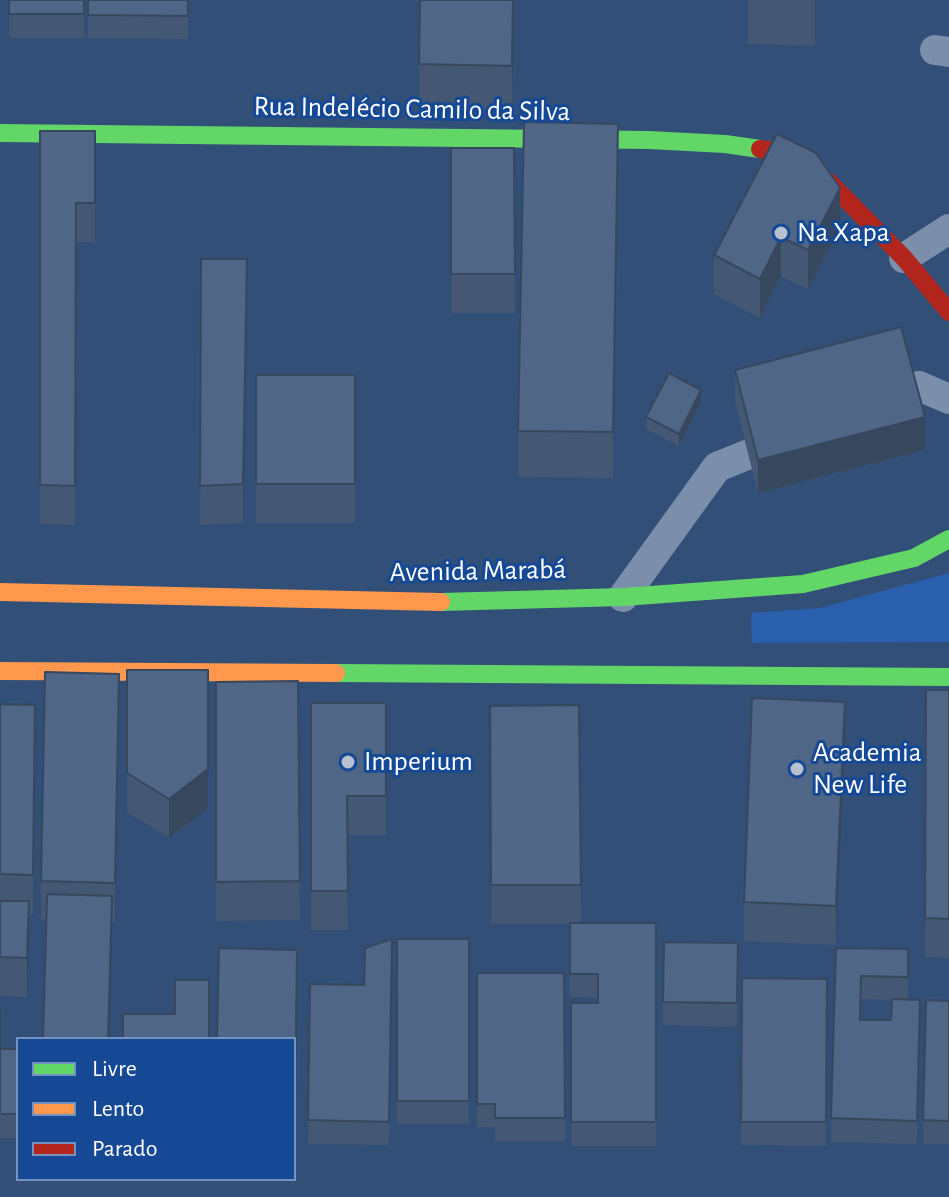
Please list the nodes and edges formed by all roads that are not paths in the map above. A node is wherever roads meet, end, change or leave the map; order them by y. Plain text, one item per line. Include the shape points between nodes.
1 (0, 133) edge
2 (949, 229) edge
3 (904, 258) junction
4 (945, 299) edge
5 (949, 399) edge
6 (861, 409) edge
7 (803, 432) edge
8 (949, 539) edge
9 (0, 592) edge
10 (623, 597) junction
11 (0, 671) edge
12 (949, 677) edge

1 - 3 main road, Rua Indelécio Camilo da Silva via 725,144 789,153 830,183
2 - 3 lane
3 - 4 main road, Rua Indelécio Camilo da Silva
5 - 6 lane via 919,386
7 - 10 lane via 717,467
8 - 10 main road, Avenida Marabá via 914,558 803,584
9 - 10 main road, Avenida Marabá via 444,602
11 - 12 main road

